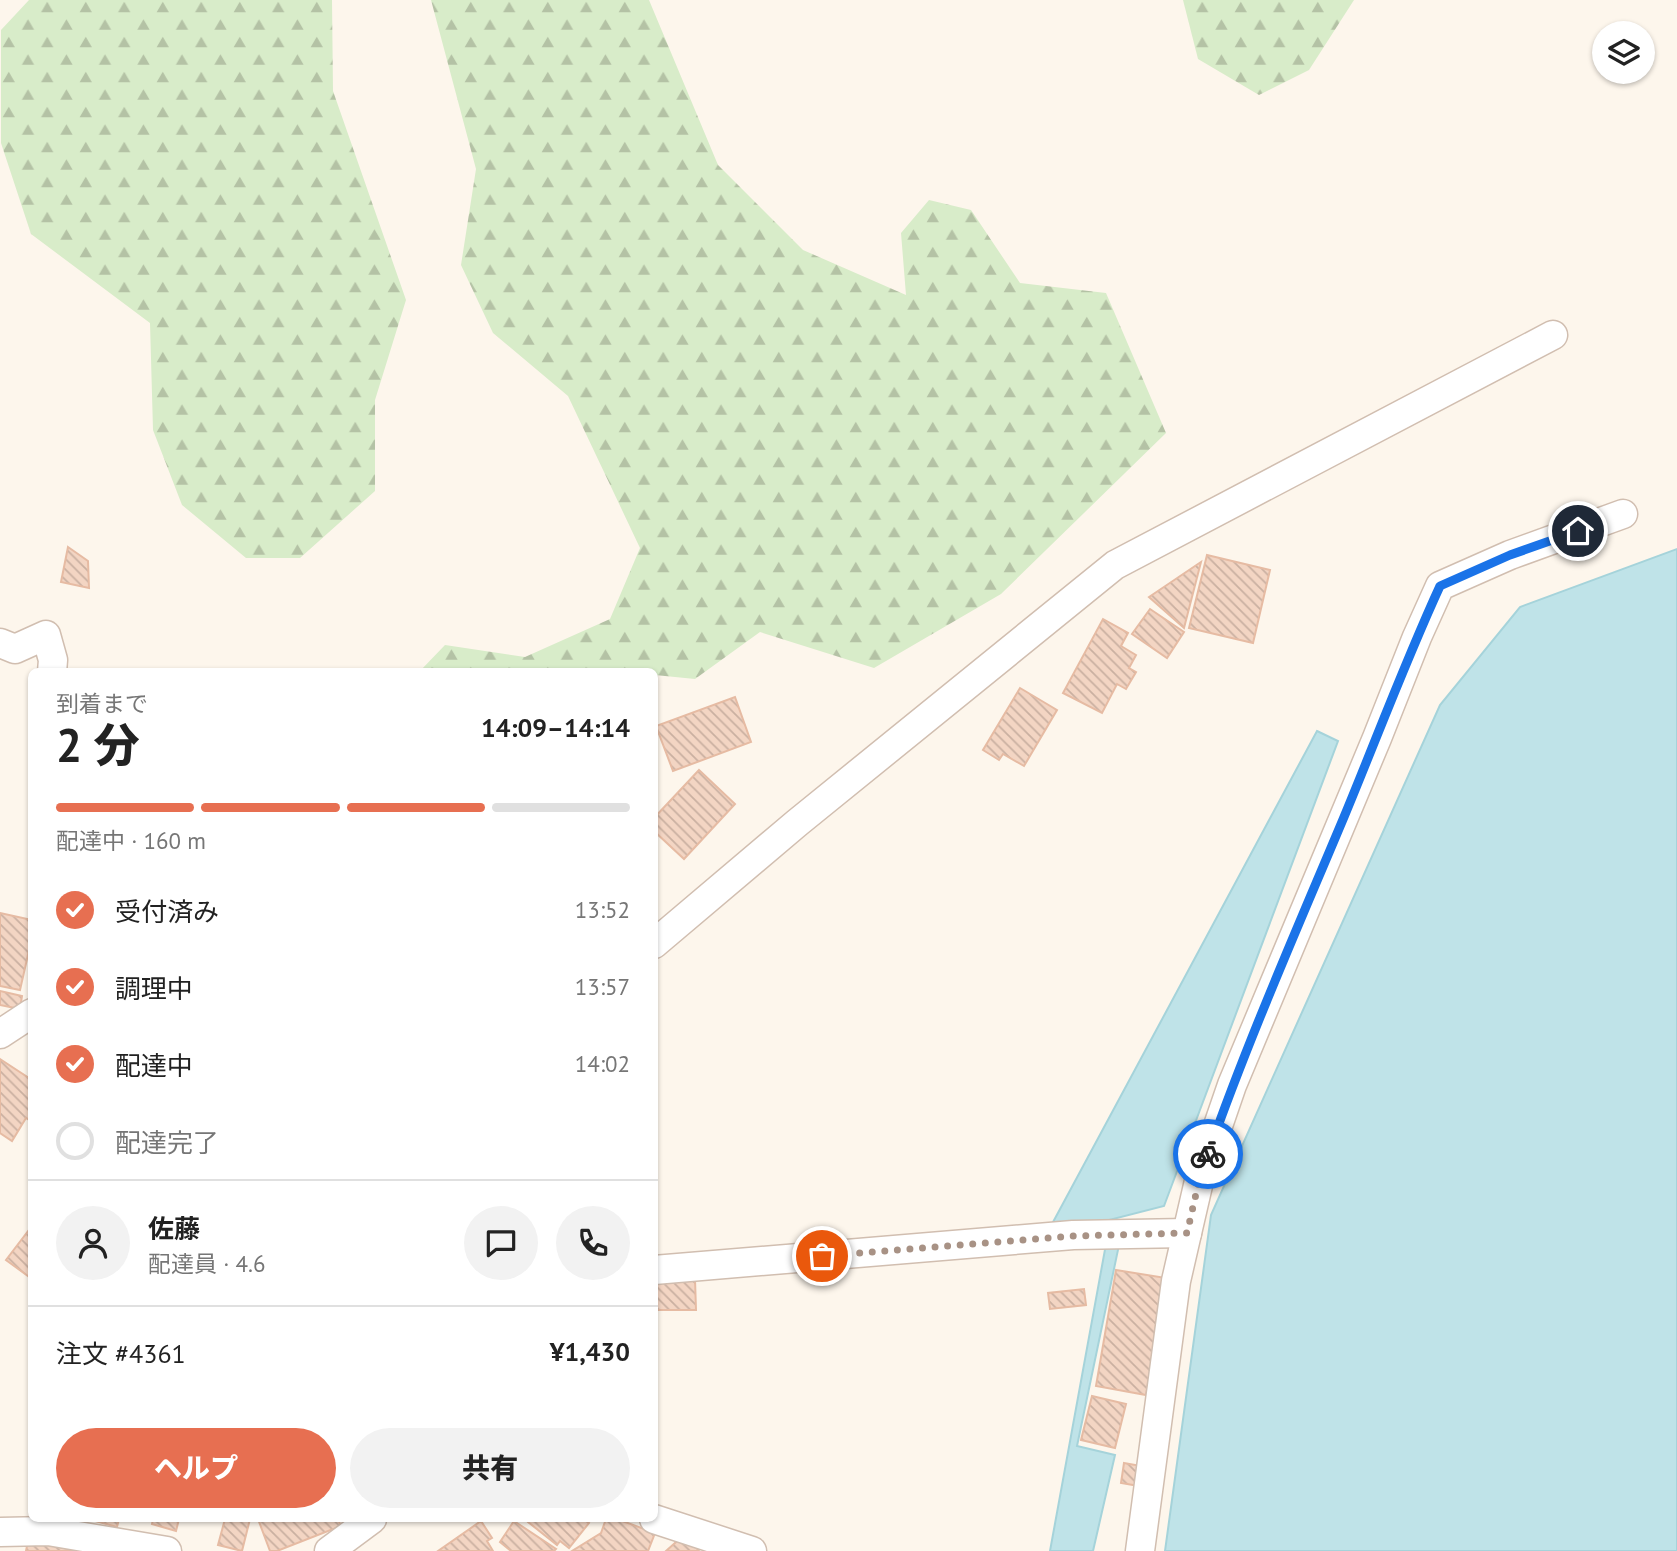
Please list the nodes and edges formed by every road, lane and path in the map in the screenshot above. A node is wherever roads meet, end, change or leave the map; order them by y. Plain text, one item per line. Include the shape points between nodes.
1 (1553, 335) dead end
2 (1623, 514) dead end
3 (0, 643) edge
4 (53, 668) edge
5 (658, 941) edge
6 (28, 1016) edge
7 (0, 1034) edge
8 (1187, 1233) junction
9 (658, 1270) edge
10 (658, 1520) edge
11 (368, 1522) edge
12 (0, 1532) edge
13 (167, 1551) edge
14 (329, 1551) edge
15 (752, 1551) edge
16 (1140, 1551) edge

1 - 5 street via 1115,565
2 - 8 street via 1440,586 1233,1085 1199,1181
3 - 4 street via 15,649 46,635
6 - 7 street
8 - 9 street via 1073,1236
8 - 16 street
10 - 15 street
11 - 14 street
12 - 13 street via 48,1531

